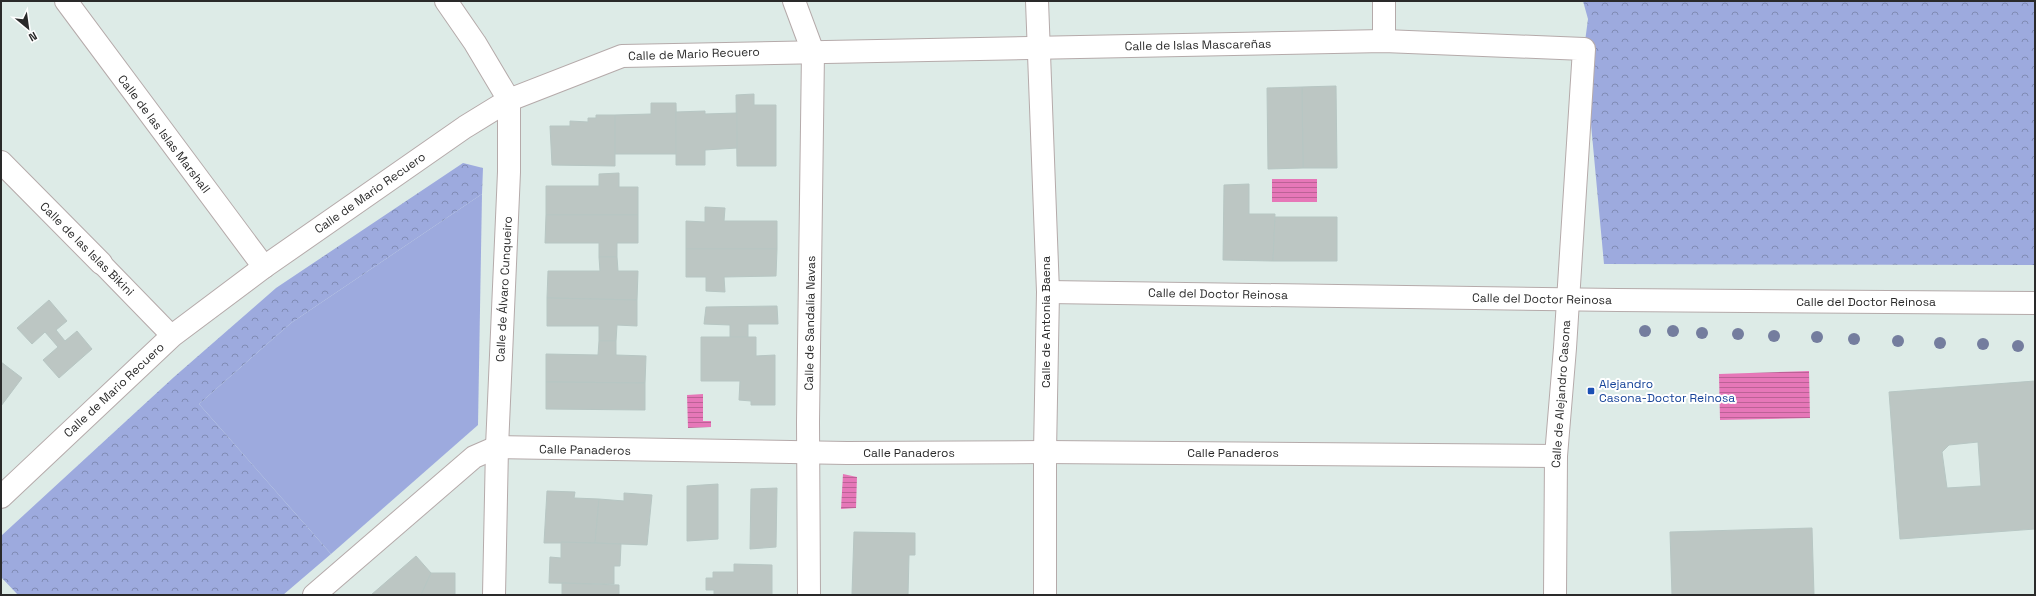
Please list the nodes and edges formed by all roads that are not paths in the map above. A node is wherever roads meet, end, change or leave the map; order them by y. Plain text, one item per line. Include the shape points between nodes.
1 (66, 1) edge
2 (446, 1) edge
3 (794, 1) edge
4 (1037, 1) edge
5 (1384, 1) edge
6 (1384, 41) junction
7 (1038, 49) junction
8 (1584, 49) joint
9 (813, 52) junction
10 (509, 100) junction
11 (1, 162) edge
12 (100, 263) joint
13 (264, 266) junction
14 (1048, 292) junction
15 (1568, 299) junction
16 (2035, 304) edge
17 (172, 336) junction
18 (497, 447) junction
19 (808, 452) junction
20 (1045, 452) junction
21 (1556, 456) junction
22 (1, 497) edge
23 (314, 595) edge
24 (494, 595) edge
25 (809, 595) edge
26 (1045, 595) edge
27 (1555, 595) edge

1 - 13 street, Calle de las Islas Marshall
2 - 10 street
3 - 9 street
4 - 7 street, Calle de Antonia Baena
5 - 6 street
6 - 7 street, Calle de Islas Mascareñas
6 - 8 street, Calle de Islas Mascareñas
7 - 9 street, Calle de Islas Mascareñas
7 - 14 street, Calle de Antonia Baena
8 - 15 street, Calle de Alejandro Casona
9 - 10 street, Calle de Mario Recuero via 622,56
9 - 19 street, Calle de Sandalia Navas
10 - 13 street, Calle de Mario Recuero via 452,136
10 - 18 street, Calle de Álvaro Cunqueiro via 509,172
11 - 12 street, Calle de las Islas Bikini
12 - 17 street, Calle de las Islas Bikini
13 - 17 street, Calle de Mario Recuero
14 - 15 street, Calle del Doctor Reinosa
14 - 20 street, Calle de Antonia Baena
15 - 16 street, Calle del Doctor Reinosa
15 - 21 street, Calle de Alejandro Casona
17 - 22 street, Calle de Mario Recuero
18 - 19 street, Calle Panaderos
18 - 23 street, Calle Panaderos via 474,456
18 - 24 street, Calle de Álvaro Cunqueiro
19 - 20 street, Calle Panaderos
19 - 25 street, Calle de Sandalia Navas
20 - 21 street, Calle Panaderos
20 - 26 street, Calle de Antonia Baena
21 - 27 street, Calle de Alejandro Casona

